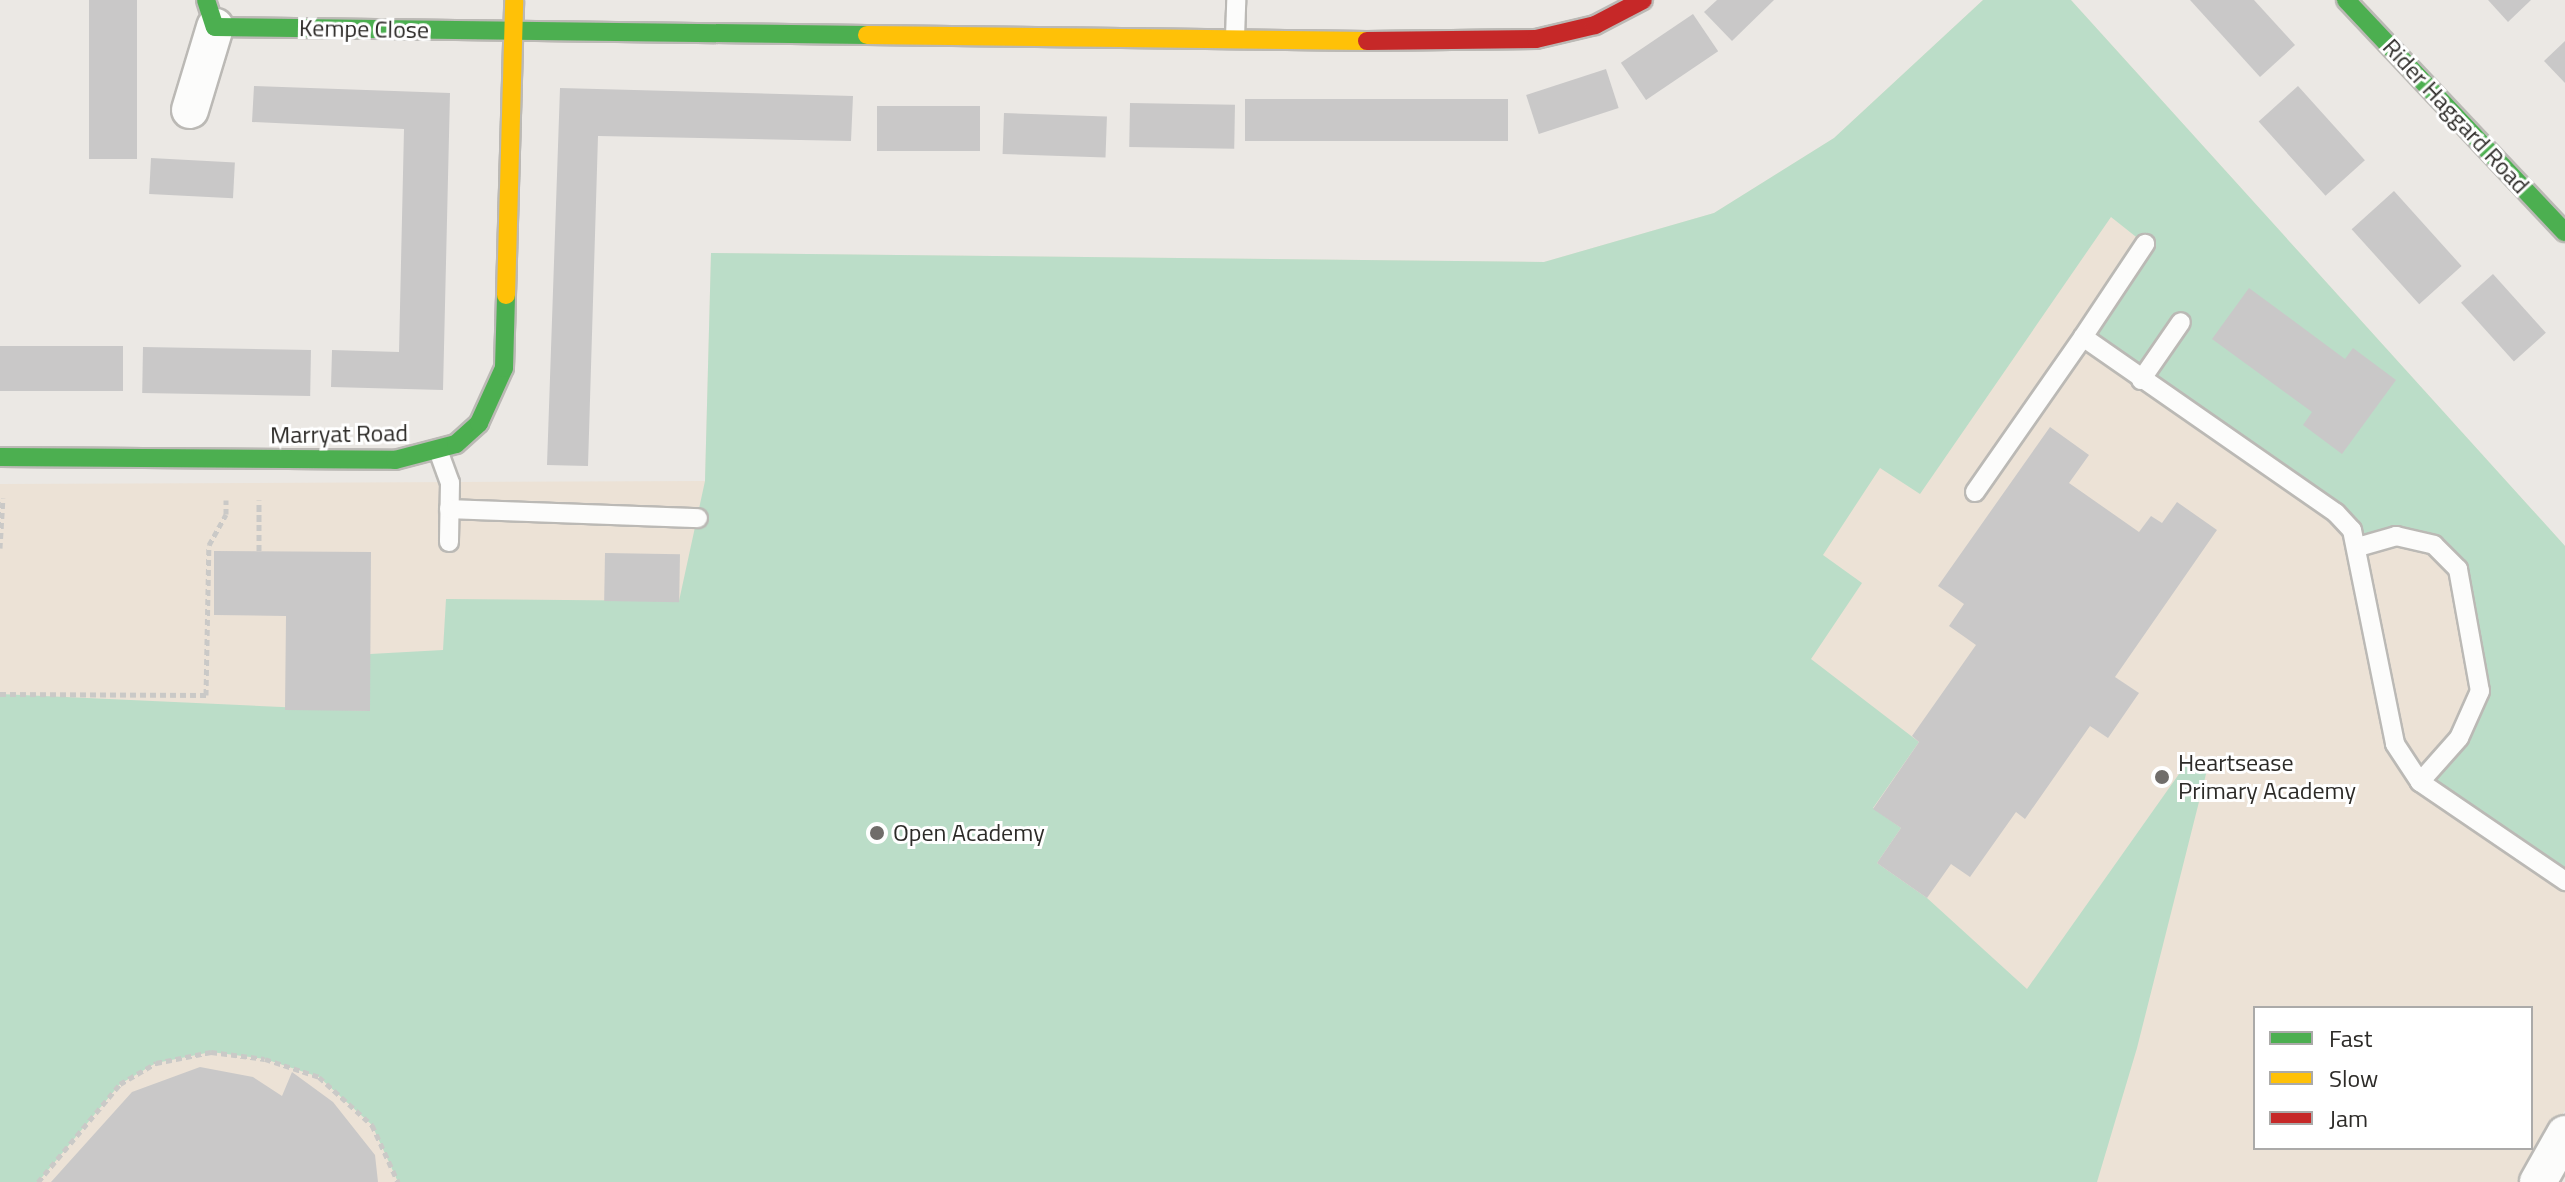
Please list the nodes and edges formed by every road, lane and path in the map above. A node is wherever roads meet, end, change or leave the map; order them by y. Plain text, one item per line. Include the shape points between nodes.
1 (514, 0) edge
2 (1236, 0) edge
3 (1643, 0) edge
4 (2346, 0) edge
5 (210, 13) edge
6 (514, 30) junction
7 (1235, 37) junction
8 (190, 110) dead end
9 (2565, 232) edge
10 (2145, 244) dead end
11 (2181, 322) dead end
12 (2083, 337) junction
13 (2141, 380) junction
14 (438, 450) junction
15 (3, 457) edge
16 (226, 459) junction
17 (259, 459) junction
18 (1975, 492) dead end
19 (449, 509) junction
20 (698, 518) dead end
21 (449, 542) dead end
22 (2358, 547) junction
23 (0, 548) edge
24 (259, 551) dead end
25 (0, 694) edge
26 (2420, 782) junction
27 (2565, 881) edge
28 (2565, 1134) edge
29 (38, 1182) edge
30 (398, 1182) edge
31 (2538, 1182) edge

1 - 6 street, Marryat Road
2 - 7 lane
3 - 7 street, Kempe Close via 1595,25 1536,39
4 - 9 street, Rider Haggard Road
5 - 6 street, Kempe Close
5 - 8 street, Kempe Close
6 - 7 street, Kempe Close
6 - 14 street, Marryat Road via 504,368 479,423
10 - 12 lane
11 - 13 lane
12 - 13 lane
12 - 18 lane
13 - 22 lane via 2336,513 2352,530
14 - 17 street, Marryat Road via 395,460
14 - 19 lane via 450,483
15 - 16 street, Marryat Road
15 - 23 path
16 - 17 street, Marryat Road
16 - 25 path via 226,514 209,545 206,695
17 - 24 path
19 - 20 lane
19 - 21 lane
22 - 26 lane via 2395,744
22 - 26 lane via 2396,536 2434,545 2458,569 2480,691 2459,738
26 - 27 lane
28 - 31 street
29 - 30 path via 120,1084 156,1063 211,1052 265,1059 319,1077 372,1125

